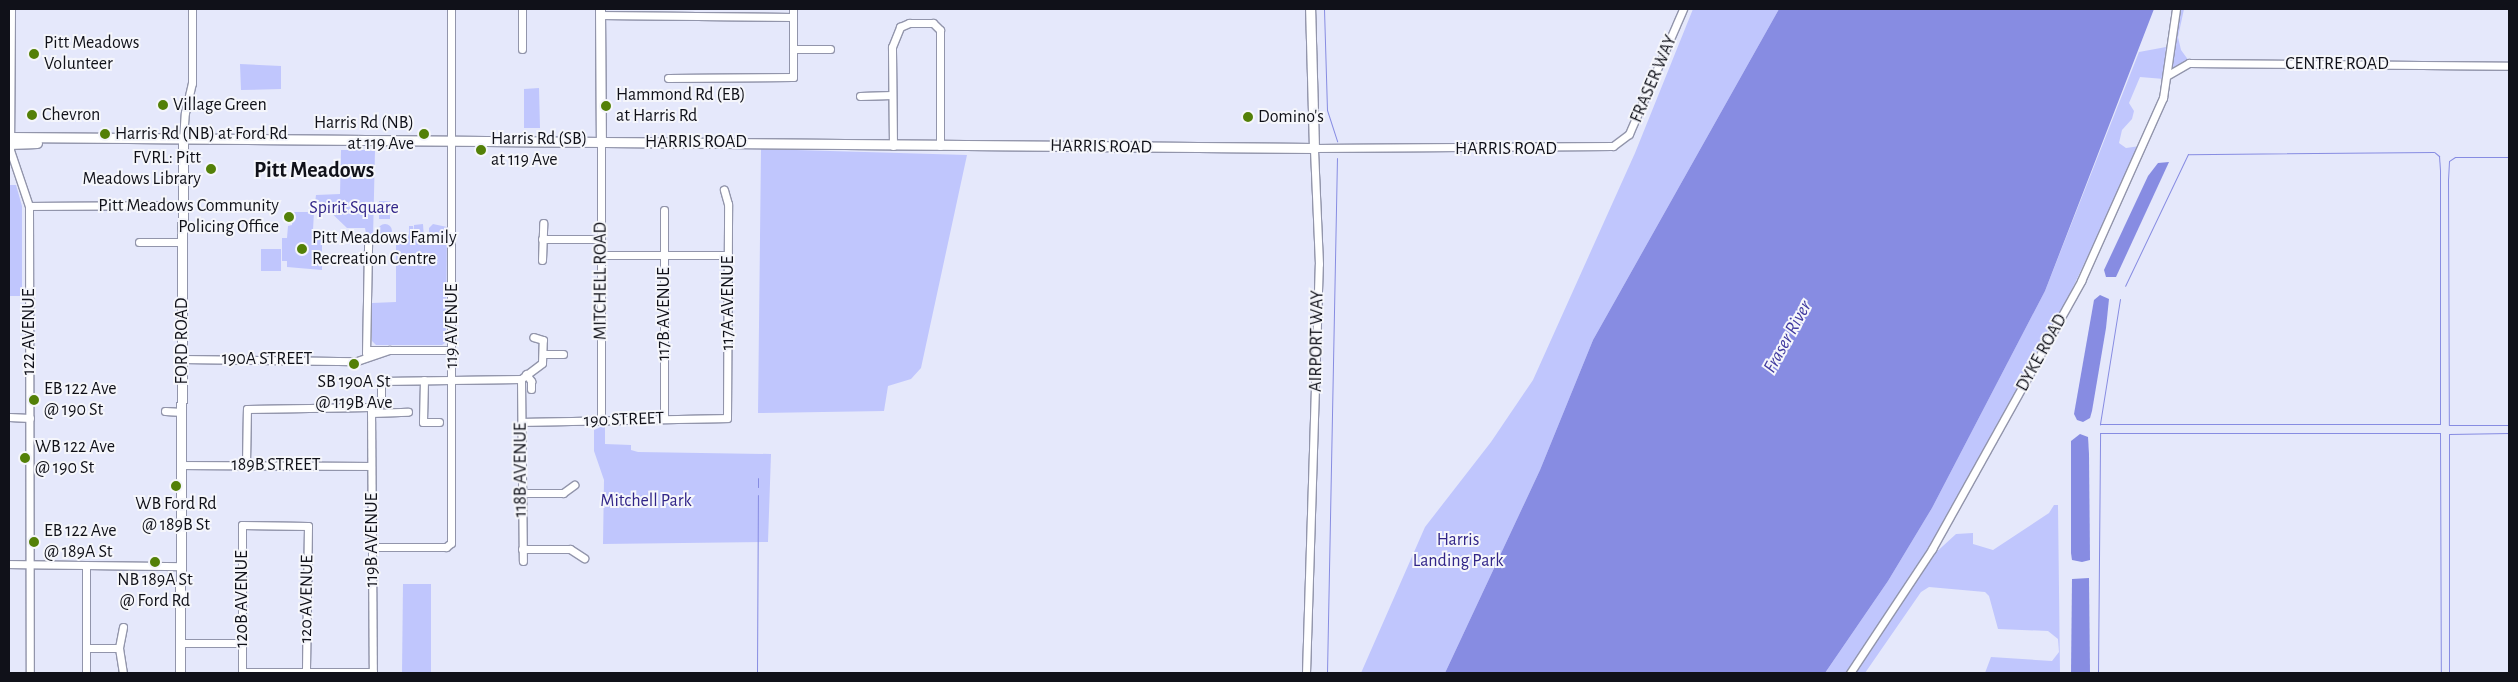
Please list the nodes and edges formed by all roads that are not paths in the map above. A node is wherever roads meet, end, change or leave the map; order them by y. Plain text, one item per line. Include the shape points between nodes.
1 (11, 9) edge
2 (192, 9) edge
3 (522, 9) edge
4 (793, 9) edge
5 (1310, 9) edge
6 (1683, 9) edge
7 (2176, 9) edge
8 (450, 10) edge
9 (600, 12) edge
10 (670, 12) edge
11 (793, 17) junction
12 (522, 48) dead end
13 (793, 49) junction
14 (830, 49) dead end
15 (10, 60) edge
16 (2509, 66) edge
17 (2168, 75) junction
18 (668, 78) dead end
19 (892, 95) junction
20 (860, 96) dead end
21 (601, 116) junction
22 (9, 140) edge
23 (183, 141) junction
24 (451, 141) junction
25 (586, 142) junction
26 (602, 142) junction
27 (1618, 144) joint
28 (893, 146) junction
29 (940, 146) junction
30 (1314, 148) junction
31 (724, 190) dead end
32 (183, 205) junction
33 (29, 206) junction
34 (664, 210) dead end
35 (542, 223) dead end
36 (542, 239) junction
37 (601, 239) junction
38 (138, 242) dead end
39 (183, 242) junction
40 (368, 244) dead end
41 (601, 255) junction
42 (664, 255) junction
43 (728, 255) junction
44 (542, 260) dead end
45 (533, 337) dead end
46 (451, 350) junction
47 (371, 352) junction
48 (543, 354) junction
49 (563, 354) dead end
50 (182, 359) junction
51 (524, 377) junction
52 (424, 380) junction
53 (452, 380) junction
54 (531, 389) dead end
55 (381, 403) dead end
56 (371, 410) junction
57 (165, 411) dead end
58 (182, 412) junction
59 (408, 412) dead end
60 (9, 418) edge
61 (30, 418) junction
62 (664, 418) junction
63 (727, 418) joint
64 (602, 420) junction
65 (438, 422) dead end
66 (522, 422) junction
67 (246, 464) junction
68 (182, 465) junction
69 (372, 466) junction
70 (574, 485) dead end
71 (521, 493) junction
72 (242, 525) joint
73 (372, 547) junction
74 (522, 549) junction
75 (584, 558) dead end
76 (523, 562) dead end
77 (9, 564) edge
78 (30, 564) junction
79 (86, 565) junction
80 (181, 566) junction
81 (123, 627) dead end
82 (181, 643) junction
83 (242, 643) junction
84 (86, 648) junction
85 (119, 648) junction
86 (242, 672) edge
87 (306, 672) edge
88 (373, 672) edge
89 (30, 673) edge
90 (86, 673) edge
91 (123, 673) edge
92 (180, 673) edge
93 (1306, 673) edge
94 (1850, 673) edge

1 - 15 street, 122 AVENUE
2 - 23 street, FORD ROAD via 192,84
3 - 12 street
4 - 11 street
5 - 30 main road, AIRPORT WAY
6 - 27 street, FRASER WAY via 1639,115 1629,134
7 - 17 street, DYKE ROAD
8 - 24 street, 119 AVENUE
9 - 10 street
9 - 21 main road
10 - 11 street
11 - 13 street
13 - 14 street
13 - 18 street via 793,77
15 - 22 street, 122 AVENUE
16 - 17 street, CENTRE ROAD via 2189,63
17 - 94 street, DYKE ROAD via 2163,98 2144,145 2067,309 1932,549
19 - 20 street
19 - 28 street
19 - 29 street via 892,51 896,32 902,25 933,24 940,33
21 - 25 main road
21 - 26 main road
22 - 23 main road, HARRIS ROAD
22 - 33 street, 122 AVENUE via 13,164 27,191
23 - 24 main road, HARRIS ROAD
23 - 32 main road, FORD ROAD
24 - 25 main road, HARRIS ROAD
24 - 46 street, 119 AVENUE
25 - 26 main road, HARRIS ROAD
26 - 28 main road, HARRIS ROAD via 818,142
26 - 37 street, MITCHELL ROAD
27 - 30 street, HARRIS ROAD via 1608,148 1542,149
28 - 29 main road, HARRIS ROAD
29 - 30 main road, HARRIS ROAD
30 - 93 street, AIRPORT WAY via 1319,243 1311,594
31 - 43 street, 117A AVENUE via 728,198
32 - 33 street
32 - 39 main road, FORD ROAD
33 - 61 street, 122 AVENUE
34 - 42 street, 117B AVENUE
35 - 36 street
36 - 37 street
36 - 44 street
37 - 41 street, MITCHELL ROAD
38 - 39 street
39 - 50 main road, FORD ROAD
40 - 47 street via 368,338
41 - 42 street
41 - 64 street, MITCHELL ROAD
42 - 43 street
42 - 62 street, 117B AVENUE
43 - 63 street, 117A AVENUE
45 - 48 street via 543,340
46 - 47 street, 190A STREET
46 - 53 street, 119 AVENUE
47 - 50 street, 190A STREET via 352,360
48 - 49 street
48 - 51 street via 539,367
50 - 58 main road, FORD ROAD
51 - 53 street
51 - 54 street via 531,381
51 - 66 street, 118B AVENUE
52 - 53 street
52 - 55 street via 381,381
52 - 65 street via 423,422
53 - 73 street, 119 AVENUE via 451,543 446,547
56 - 59 street
56 - 67 street via 246,409
56 - 69 street, 119B AVENUE
57 - 58 street
58 - 68 main road, FORD ROAD
60 - 61 street
61 - 78 street, 122 AVENUE
62 - 63 street, 190 STREET
62 - 64 street, 190 STREET
64 - 66 street, 190 STREET
66 - 71 street, 118B AVENUE
67 - 68 street, 189B STREET
67 - 69 street, 189B STREET
68 - 80 main road, FORD ROAD
69 - 73 street, 119B AVENUE
70 - 71 street via 563,493
71 - 74 street, 118B AVENUE
72 - 83 street, 120B AVENUE
72 - 87 street, 120 AVENUE via 308,526
73 - 88 street, 119B AVENUE
74 - 75 street via 570,549
74 - 76 street, 118B AVENUE
77 - 78 street
78 - 79 street
78 - 89 street, 122 AVENUE
79 - 80 street
79 - 84 street
80 - 82 main road, FORD ROAD
81 - 85 street
82 - 83 street
82 - 92 main road, FORD ROAD
83 - 86 street, 120B AVENUE
84 - 85 street
84 - 90 street
85 - 91 street
86 - 87 street
87 - 88 street

